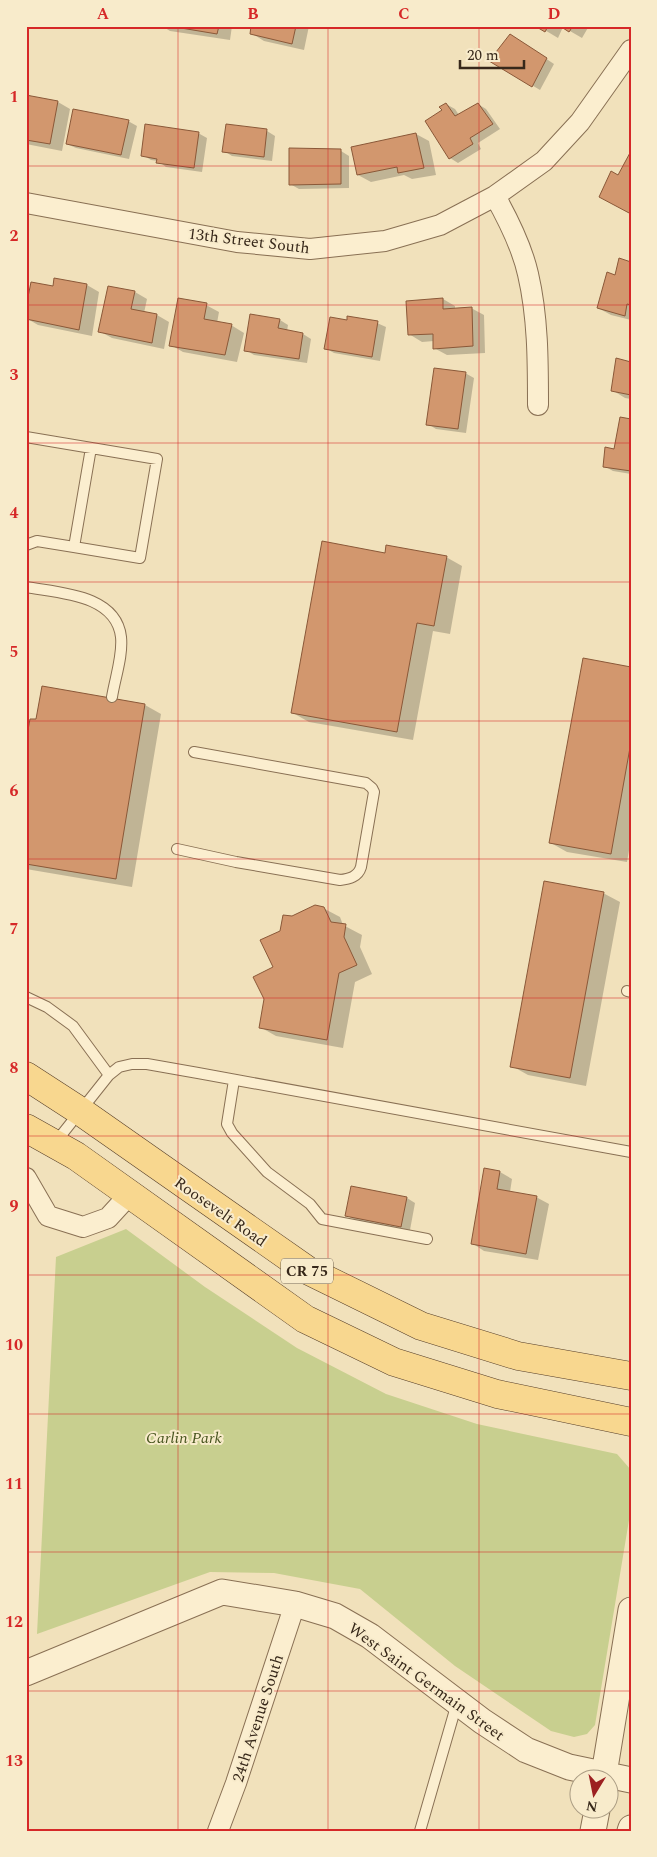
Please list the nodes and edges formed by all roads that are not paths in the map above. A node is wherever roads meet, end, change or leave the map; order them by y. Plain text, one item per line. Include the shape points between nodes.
1 (629, 58) edge
2 (496, 196) junction
3 (26, 203) edge
4 (538, 405) dead end
5 (26, 437) edge
6 (91, 448) junction
7 (26, 545) edge
8 (74, 547) junction
9 (26, 587) edge
10 (112, 697) dead end
11 (194, 752) dead end
12 (177, 849) dead end
13 (26, 997) edge
14 (109, 1074) junction
15 (26, 1076) edge
16 (234, 1080) junction
17 (80, 1111) junction
18 (26, 1128) edge
19 (55, 1144) junction
20 (631, 1152) edge
21 (26, 1178) edge
22 (130, 1194) junction
23 (427, 1239) dead end
24 (631, 1376) edge
25 (631, 1422) edge
26 (295, 1604) junction
27 (631, 1610) edge
28 (26, 1673) edge
29 (457, 1703) junction
30 (579, 1770) edge
31 (604, 1770) edge
32 (218, 1831) edge
33 (420, 1831) edge

1 - 2 street via 580,122 544,161
2 - 3 street, 13th Street South via 440,225 385,241 310,249 236,242
2 - 4 street via 512,227 528,274 539,352
5 - 6 lane
6 - 8 lane
6 - 8 lane via 157,459 140,558
7 - 8 lane via 38,541
9 - 10 lane via 86,599 113,616 119,627 121,648
11 - 12 lane via 360,781 372,788 374,792 361,867 354,876 340,880
13 - 14 lane via 47,1006 73,1026
14 - 16 lane via 119,1067 139,1064
14 - 17 lane
15 - 17 main road, Roosevelt Road / CR 75
16 - 20 lane
16 - 23 lane via 227,1124 232,1133 267,1172 310,1204 322,1219
17 - 19 lane
17 - 24 main road, Roosevelt Road / CR 75 via 306,1270 421,1326 518,1356
18 - 19 main road, CR 75
19 - 22 main road, CR 75
21 - 22 street via 48,1216 83,1227 108,1218
22 - 25 main road, CR 75 via 305,1319 394,1362 497,1394
26 - 28 street, West Saint Germain Street via 222,1592
26 - 29 street, West Saint Germain Street via 335,1616 370,1636
26 - 32 street, 24th Avenue South
27 - 31 street
29 - 30 street, West Saint Germain Street via 526,1750
29 - 33 lane

